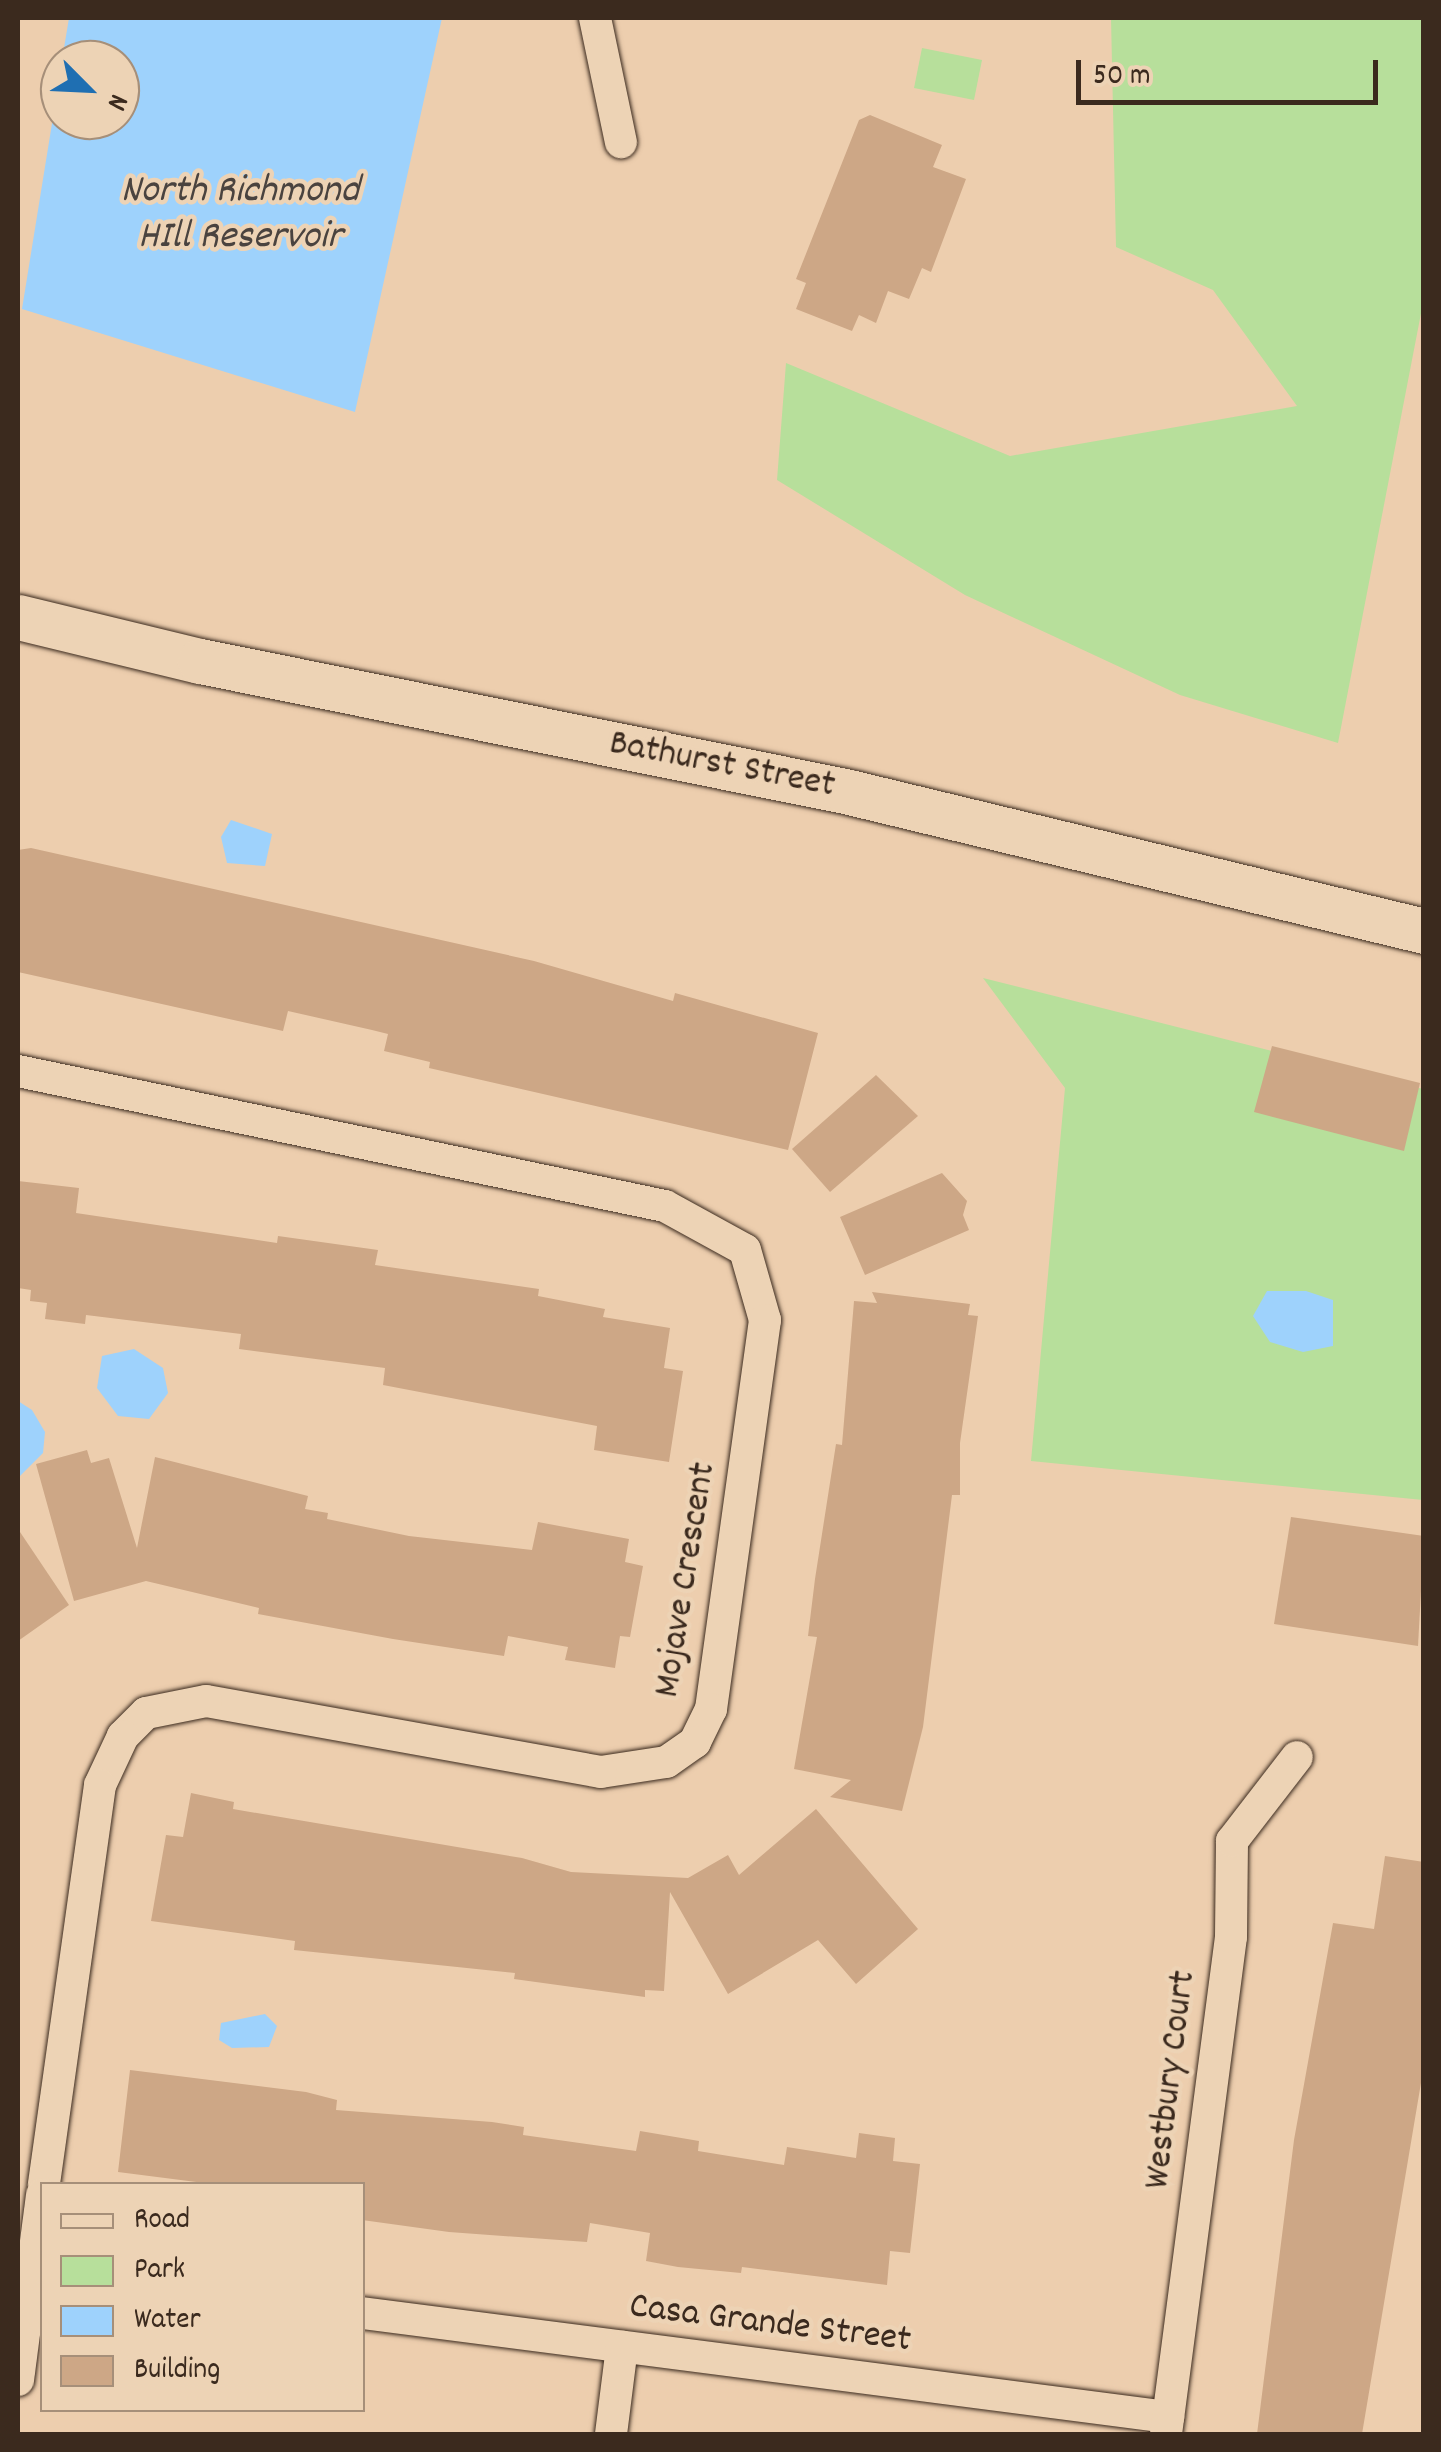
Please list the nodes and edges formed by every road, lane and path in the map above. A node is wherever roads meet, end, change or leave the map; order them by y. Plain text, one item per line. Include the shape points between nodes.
1 (595, 18) edge
2 (622, 142) dead end
3 (18, 618) edge
4 (1424, 931) edge
5 (18, 1071) edge
6 (1297, 1757) dead end
7 (44, 2182) edge
8 (40, 2208) edge
9 (31, 2269) edge
10 (365, 2313) edge
11 (622, 2348) junction
12 (18, 2380) edge
13 (1167, 2426) edge
14 (610, 2434) edge

1 - 2 street
3 - 4 main road, Bathurst Street via 846,791
5 - 7 street, Mojave Crescent via 665,1206 745,1250 766,1320 711,1710 696,1742 666,1762 601,1772 206,1701 146,1713 123,1736 100,1785
6 - 13 street, Westbury Court via 1232,1841 1231,1937
8 - 9 street
9 - 12 street
10 - 11 street, Casa Grande Street
11 - 13 street, Casa Grande Street
11 - 14 street

